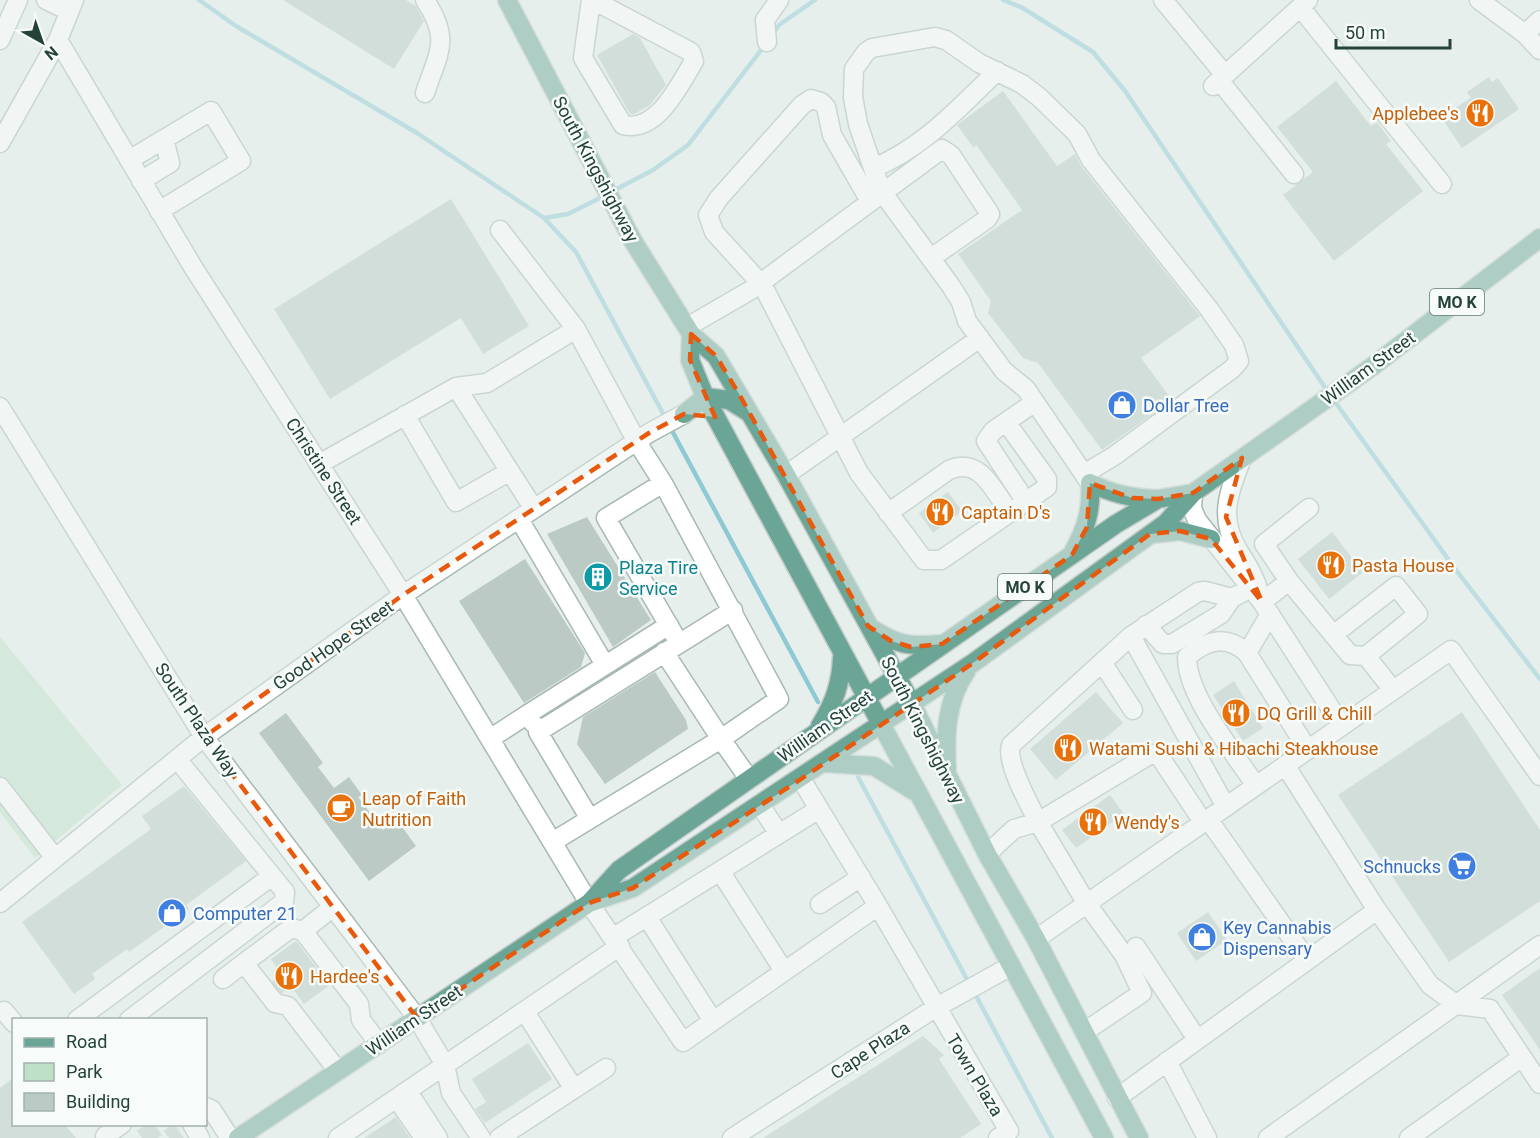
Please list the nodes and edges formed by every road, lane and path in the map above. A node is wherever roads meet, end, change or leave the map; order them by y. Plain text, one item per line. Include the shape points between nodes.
1 (18, 0) edge
2 (46, 0) edge
3 (425, 0) edge
4 (592, 0) edge
5 (779, 0) edge
6 (1163, 0) edge
7 (1479, 0) edge
8 (513, 2) edge
9 (1304, 4) edge
10 (72, 6) edge
11 (1540, 20) edge
12 (1525, 34) junction
13 (0, 40) edge
14 (58, 40) junction
15 (767, 42) dead end
16 (1540, 50) edge
17 (997, 71) junction
18 (1219, 80) junction
19 (425, 93) dead end
20 (164, 139) junction
21 (0, 143) edge
22 (129, 160) junction
23 (873, 168) junction
24 (1294, 174) dead end
25 (141, 180) junction
26 (1442, 184) dead end
27 (876, 197) junction
28 (159, 211) junction
29 (500, 230) dead end
30 (1540, 238) edge
31 (931, 258) junction
32 (761, 284) junction
33 (576, 329) junction
34 (689, 330) junction
35 (980, 338) junction
36 (456, 387) junction
37 (705, 397) junction
38 (1035, 402) junction
39 (0, 407) edge
40 (684, 414) junction
41 (405, 415) junction
42 (752, 415) junction
43 (1006, 422) junction
44 (720, 427) junction
45 (643, 437) junction
46 (841, 438) junction
47 (1242, 458) junction
48 (319, 464) junction
49 (510, 471) junction
50 (786, 475) junction
51 (1087, 478) junction
52 (663, 483) junction
53 (1193, 493) junction
54 (1158, 499) junction
55 (1026, 502) junction
56 (1309, 508) dead end
57 (888, 513) junction
58 (1010, 513) junction
59 (527, 514) junction
60 (1150, 534) junction
61 (1210, 539) junction
62 (1071, 555) junction
63 (1289, 582) junction
64 (1249, 588) junction
65 (403, 595) junction
66 (1232, 598) junction
67 (1266, 608) junction
68 (733, 610) junction
69 (669, 625) junction
70 (868, 626) junction
71 (1138, 631) junction
72 (1333, 635) junction
73 (942, 644) junction
74 (672, 647) junction
75 (1247, 653) junction
76 (842, 655) junction
77 (1365, 656) junction
78 (973, 663) junction
79 (1103, 664) junction
80 (606, 665) junction
81 (896, 676) junction
82 (1393, 690) junction
83 (865, 698) junction
84 (912, 704) junction
85 (1133, 710) dead end
86 (528, 714) junction
87 (880, 725) junction
88 (1342, 726) junction
89 (538, 732) junction
90 (816, 732) junction
91 (204, 737) junction
92 (490, 738) junction
93 (722, 739) junction
94 (1308, 750) junction
95 (177, 759) junction
96 (824, 763) junction
97 (1286, 765) junction
98 (1540, 776) edge
99 (947, 777) junction
100 (749, 779) junction
101 (801, 779) junction
102 (1256, 786) junction
103 (0, 787) edge
104 (917, 793) junction
105 (760, 805) junction
106 (1226, 807) junction
107 (819, 809) junction
108 (590, 819) junction
109 (1206, 821) junction
110 (1038, 822) junction
111 (779, 834) junction
112 (554, 841) junction
113 (289, 848) junction
114 (987, 854) junction
115 (54, 858) junction
116 (268, 871) junction
117 (720, 871) junction
118 (861, 877) junction
119 (0, 903) edge
120 (589, 903) junction
121 (820, 904) dead end
122 (1087, 904) junction
123 (878, 906) junction
124 (333, 907) junction
125 (1377, 910) junction
126 (647, 917) junction
127 (303, 931) junction
128 (1036, 939) junction
129 (617, 942) junction
130 (1540, 945) edge
131 (1136, 947) dead end
132 (249, 960) junction
133 (1307, 960) junction
134 (1011, 966) junction
135 (784, 971) junction
136 (223, 979) dead end
137 (281, 993) junction
138 (1457, 1005) junction
139 (935, 1008) junction
140 (525, 1012) junction
141 (80, 1018) edge
142 (132, 1018) edge
143 (417, 1018) junction
144 (713, 1021) junction
145 (1084, 1032) junction
146 (1197, 1040) junction
147 (379, 1044) junction
148 (1522, 1057) junction
149 (1167, 1061) junction
150 (445, 1065) junction
151 (606, 1068) dead end
152 (338, 1071) junction
153 (1540, 1084) edge
154 (574, 1089) junction
155 (403, 1095) junction
156 (1117, 1098) junction
157 (207, 1108) edge
158 (120, 1126) edge
159 (187, 1127) edge
160 (102, 1133) edge
161 (342, 1137) edge
162 (200, 1138) edge
163 (230, 1138) edge
164 (238, 1138) edge
165 (424, 1138) edge
166 (438, 1138) edge
167 (481, 1138) edge
168 (499, 1138) edge
169 (732, 1138) edge
170 (998, 1138) edge
171 (1104, 1138) edge
172 (1139, 1138) edge
173 (1207, 1138) edge
174 (1268, 1138) edge
175 (1409, 1138) edge

1 - 13 street
2 - 10 street
3 - 19 street via 438,20 441,35
4 - 4 street via 691,52 694,61 674,94 649,122 634,128 623,125 583,58
5 - 15 street via 765,20
6 - 18 street
7 - 12 street
8 - 34 main road, South Kingshighway via 633,241
9 - 18 street
9 - 26 street
10 - 14 street
11 - 12 street
12 - 16 street
14 - 21 street
14 - 22 street, Christine Street
17 - 23 street via 947,120
17 - 23 street via 935,37 866,52 854,69 853,97
17 - 51 street via 1030,91 1077,134 1097,169 1209,309 1238,356 1239,361 1232,369
18 - 24 street
20 - 22 street
20 - 25 street via 170,163
20 - 28 street via 211,111 241,161
22 - 25 street, Christine Street
23 - 27 street
25 - 28 street, Christine Street
27 - 31 street
27 - 31 street via 938,151 942,149 951,155 990,213
27 - 32 street
27 - 32 street via 832,135 826,107 816,100 807,101 708,215 714,232
28 - 48 street, Christine Street
29 - 33 street
30 - 47 main road, William Street / MO K via 1372,366
31 - 35 street
32 - 34 street
32 - 46 street
33 - 36 street via 487,383
33 - 45 street
34 - 37 main road, South Kingshighway via 690,360
34 - 42 main road, South Kingshighway via 716,356
35 - 38 street via 1004,371 1026,388
35 - 46 street
36 - 41 street
36 - 49 street
37 - 40 main road
37 - 42 main road via 729,400
37 - 44 main road, South Kingshighway
38 - 43 street
38 - 51 street
39 - 91 street, South Plaza Way
40 - 44 main road via 696,415
40 - 45 street, Good Hope Street
41 - 48 street
41 - 49 street via 456,502
42 - 50 main road, South Kingshighway
43 - 55 street via 989,436 987,446
43 - 55 street via 1047,479 1047,487
44 - 76 main road, South Kingshighway
45 - 52 street
45 - 59 street, Good Hope Street
46 - 50 street
46 - 57 street via 859,473
47 - 53 main road, William Street / MO K
47 - 67 street via 1229,493 1226,518 1233,542 1251,571
48 - 65 street, Christine Street
49 - 59 street
50 - 70 main road, South Kingshighway
51 - 54 main road via 1109,492
51 - 62 main road via 1091,503 1087,527
52 - 68 street
52 - 69 street via 606,518
53 - 54 main road, William Street / MO K
53 - 60 main road, William Street / MO K via 1166,523
53 - 61 street via 1192,508
54 - 62 main road, William Street / MO K
55 - 58 street
56 - 63 street via 1264,544
57 - 58 street via 960,465 982,474
57 - 58 street via 918,555 937,562
59 - 65 street, Good Hope Street
59 - 80 street
60 - 61 main road via 1180,531
60 - 78 main road, William Street / MO K
61 - 64 street
62 - 73 main road, William Street / MO K
63 - 67 street
63 - 72 street
64 - 66 street
64 - 67 street
65 - 91 street, Good Hope Street
65 - 92 street, Christine Street
66 - 71 street via 1198,592
66 - 71 street via 1221,614 1172,644 1163,644
67 - 75 street
67 - 88 street
68 - 74 street
68 - 93 street via 779,699
69 - 74 street
69 - 80 street
70 - 73 main road via 891,641 911,646
70 - 81 main road, South Kingshighway
71 - 79 street
71 - 106 street
72 - 77 street via 1350,655
72 - 77 street via 1396,585 1418,614
73 - 81 main road, William Street / MO K
74 - 89 street
74 - 93 street
75 - 94 street
75 - 102 street via 1225,639 1207,643 1187,657 1187,671 1195,693
76 - 83 main road, South Kingshighway
76 - 90 main road via 841,680 835,698
77 - 82 street
78 - 84 main road, William Street / MO K
78 - 99 main road via 955,688 948,716
79 - 85 street
79 - 110 street via 1011,746 1009,756
80 - 86 street
81 - 83 main road, William Street / MO K
81 - 84 main road, South Kingshighway
82 - 88 street
82 - 98 street via 1451,650
83 - 87 main road, South Kingshighway
83 - 90 main road, William Street
84 - 87 main road, William Street / MO K
84 - 99 main road, South Kingshighway
86 - 89 street
86 - 92 street
87 - 96 main road, William Street
87 - 104 main road, South Kingshighway
88 - 94 street
89 - 108 street
90 - 100 main road, William Street
91 - 95 street, Good Hope Street
91 - 113 street, South Plaza Way
92 - 112 street, Christine Street
93 - 100 street
93 - 108 street
94 - 97 street
95 - 115 street, Good Hope Street
95 - 116 street
96 - 101 main road, William Street
96 - 104 main road via 874,766
97 - 102 street
97 - 125 street
99 - 114 main road, South Kingshighway
100 - 120 main road, William Street via 619,870
101 - 105 main road, William Street
101 - 107 street
102 - 106 street
103 - 115 street
104 - 134 main road, South Kingshighway
105 - 111 street
105 - 120 main road, William Street via 633,888
106 - 109 street
107 - 111 street
107 - 118 street
108 - 112 street
109 - 110 street via 1160,757 1151,753
109 - 122 street
109 - 133 street
110 - 114 street via 1014,829
110 - 122 street
111 - 117 street
112 - 120 street, Christine Street
113 - 116 street
113 - 124 street, South Plaza Way
114 - 128 main road, South Kingshighway
115 - 119 street, Good Hope Street
116 - 141 street
116 - 142 street via 285,892 284,902
117 - 126 street
117 - 135 street
118 - 121 street
118 - 123 street
120 - 129 street
120 - 143 main road, William Street
122 - 128 street
122 - 145 street via 1124,956 1142,993
123 - 135 street
123 - 139 street
124 - 127 street
124 - 143 street, South Plaza Way
125 - 133 street
125 - 138 street via 1430,985
126 - 129 street
126 - 144 street
127 - 132 street via 291,928
127 - 147 street via 359,1004 361,1020
128 - 145 main road, South Kingshighway
129 - 140 street
129 - 144 street via 683,1042
130 - 138 street
131 - 146 street
132 - 136 street
132 - 137 street
132 - 137 street via 275,1003
133 - 146 street
134 - 139 street, Cape Plaza
134 - 171 main road, South Kingshighway
135 - 144 street
137 - 152 street
138 - 148 street via 1490,1009
138 - 174 street
139 - 169 street, Cape Plaza
139 - 170 street, Town Plaza via 1009,1131
140 - 150 street
140 - 154 street
143 - 147 main road, William Street
143 - 150 street
145 - 156 main road, South Kingshighway
146 - 149 street
147 - 152 main road, William Street
148 - 153 street
148 - 175 street
149 - 156 street
149 - 173 street
150 - 155 street
150 - 167 street via 451,1093
151 - 154 street
152 - 164 main road, William Street
154 - 168 street
155 - 161 street
155 - 165 street
155 - 166 street
156 - 172 main road, South Kingshighway
157 - 163 street
158 - 160 street
159 - 162 street

